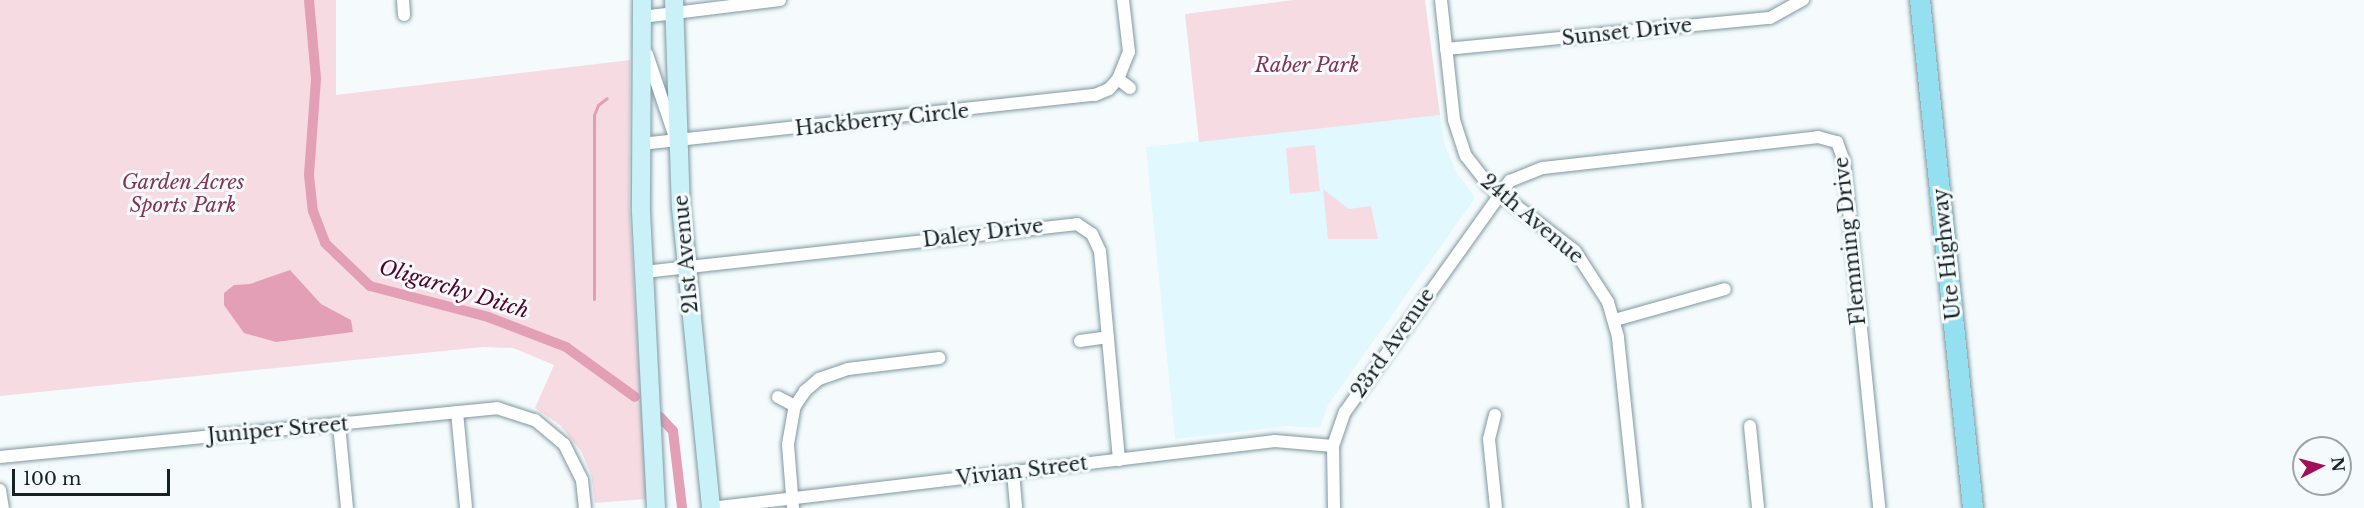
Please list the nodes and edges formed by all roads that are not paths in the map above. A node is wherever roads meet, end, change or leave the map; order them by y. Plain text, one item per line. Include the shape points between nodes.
1 (403, 0) edge
2 (780, 0) edge
3 (1123, 0) edge
4 (1441, 0) edge
5 (1803, 0) edge
6 (1920, 0) edge
7 (672, 4) edge
8 (404, 15) dead end
9 (642, 15) edge
10 (1446, 49) junction
11 (1118, 79) junction
12 (1130, 88) dead end
13 (678, 143) junction
14 (641, 144) junction
15 (1499, 194) junction
16 (1096, 218) dead end
17 (1086, 228) junction
18 (687, 267) junction
19 (644, 272) junction
20 (1725, 289) dead end
21 (1614, 320) junction
22 (1108, 337) junction
23 (1080, 340) dead end
24 (939, 358) dead end
25 (778, 397) dead end
26 (795, 406) junction
27 (457, 412) junction
28 (1495, 415) dead end
29 (339, 425) junction
30 (1750, 426) dead end
31 (1333, 446) junction
32 (0, 457) edge
33 (1119, 460) junction
34 (1013, 472) junction
35 (0, 490) edge
36 (793, 503) edge
37 (3, 508) edge
38 (347, 508) edge
39 (466, 508) edge
40 (585, 508) edge
41 (656, 508) edge
42 (711, 508) edge
43 (1016, 508) edge
44 (1334, 508) edge
45 (1496, 508) edge
46 (1636, 508) edge
47 (1758, 508) edge
48 (1879, 508) edge
49 (1973, 508) edge

1 - 8 street
2 - 7 street
3 - 11 street via 1129,52
4 - 10 street, 24th Avenue
5 - 10 street, Sunset Drive via 1770,18
6 - 49 main road, Ute Highway
7 - 9 street
7 - 13 street, 21st Avenue
9 - 13 street via 650,68
9 - 14 street, 21st Avenue
10 - 15 street, 24th Avenue via 1458,138 1475,170
11 - 12 street
11 - 13 street, Hackberry Circle via 1095,95
13 - 14 street, Hackberry Circle
13 - 18 street, 21st Avenue
14 - 19 street, 21st Avenue
15 - 21 street, 24th Avenue via 1575,251 1600,285
15 - 31 street, 23rd Avenue via 1355,395
15 - 48 street, Flemming Drive via 1520,174 1543,168 1840,137
16 - 17 street
17 - 18 street, Daley Drive via 1068,223
17 - 22 street via 1100,251
18 - 19 street, Daley Drive
18 - 42 street, 21st Avenue
19 - 41 street, 21st Avenue
20 - 21 street
21 - 46 street, 24th Avenue
22 - 23 street
22 - 33 street
24 - 26 street via 848,369 819,379
25 - 26 street
26 - 36 street via 788,444
27 - 29 street, Juniper Street
27 - 39 street
27 - 40 street, Juniper Street via 512,411 552,431 576,463
28 - 45 street via 1489,439
29 - 32 street, Juniper Street
29 - 38 street
30 - 47 street
31 - 33 street, Vivian Street via 1275,441
31 - 44 street, 23rd Avenue
33 - 34 street, Vivian Street
34 - 36 street, Vivian Street
34 - 43 street
35 - 37 street
36 - 42 street, Vivian Street

